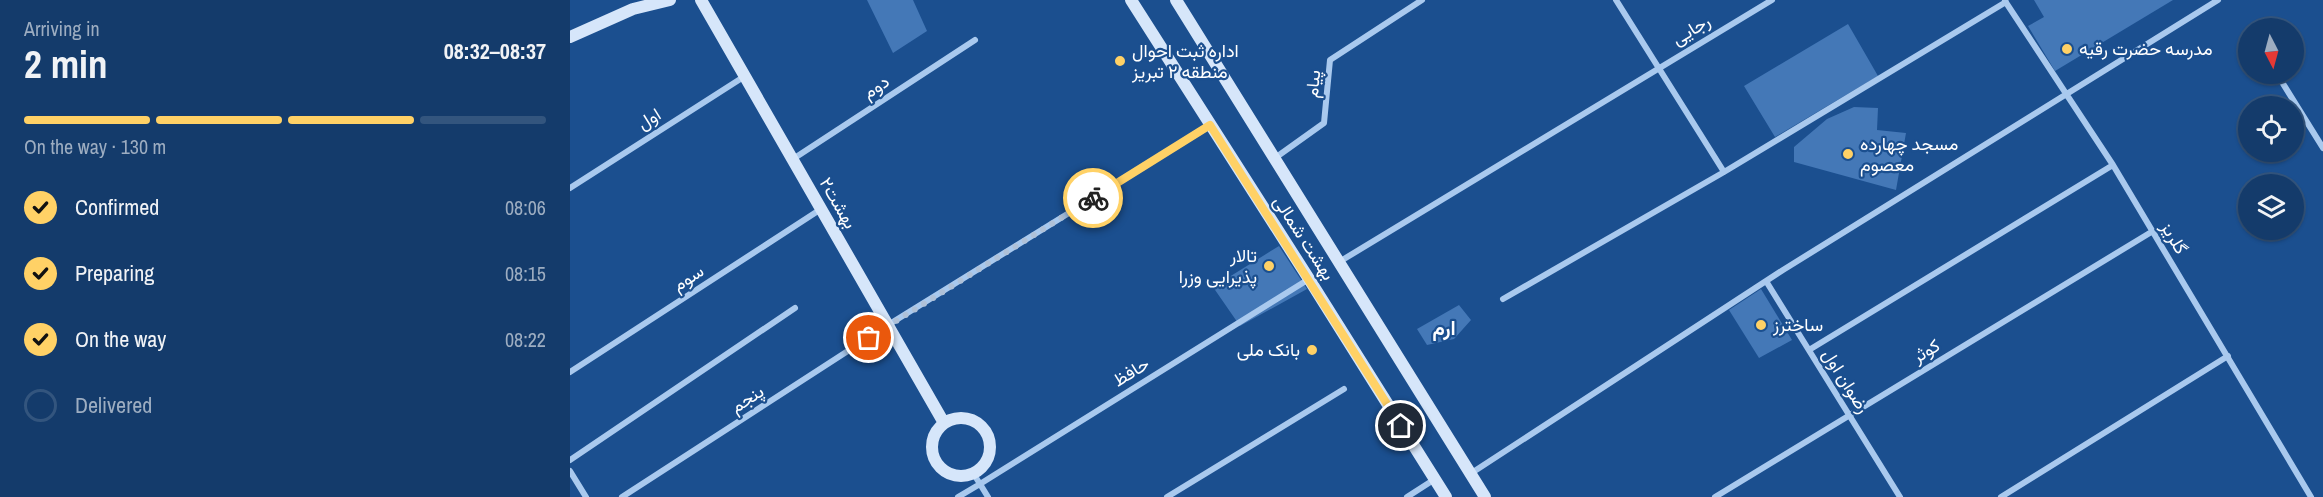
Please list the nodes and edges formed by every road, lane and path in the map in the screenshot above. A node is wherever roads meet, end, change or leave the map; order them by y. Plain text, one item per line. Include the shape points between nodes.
1 (670, 0) edge
2 (701, 0) edge
3 (1131, 0) edge
4 (1176, 0) edge
5 (1422, 0) edge
6 (1616, 0) edge
7 (1772, 0) edge
8 (2218, 0) edge
9 (2006, 1) edge
10 (570, 37) edge
11 (975, 40) dead end
12 (1658, 68) junction
13 (745, 76) junction
14 (2283, 84) edge
15 (2065, 94) junction
16 (1210, 125) junction
17 (2323, 148) edge
18 (1275, 158) junction
19 (793, 160) junction
20 (2113, 165) junction
21 (1724, 172) junction
22 (570, 188) edge
23 (821, 209) junction
24 (2153, 231) junction
25 (1339, 263) junction
26 (1309, 279) junction
27 (1766, 281) junction
28 (1503, 299) dead end
29 (795, 308) dead end
30 (888, 326) junction
31 (1809, 350) junction
32 (2228, 356) junction
33 (570, 372) edge
34 (1344, 389) dead end
35 (1850, 416) junction
36 (944, 423) junction
37 (570, 460) edge
38 (570, 471) edge
39 (973, 473) junction
40 (1470, 474) junction
41 (1435, 479) junction
42 (980, 484) junction
43 (586, 497) edge
44 (622, 497) edge
45 (958, 497) edge
46 (988, 497) edge
47 (1167, 497) edge
48 (1407, 497) edge
49 (1446, 497) edge
50 (1485, 497) edge
51 (1715, 497) edge
52 (1900, 497) edge
53 (2001, 497) edge
54 (2310, 497) edge

1 - 10 main road via 633,9
2 - 13 main road, بهشت۲
3 - 16 main road, بهشت شمالی
4 - 18 main road, بهشت شمالی
5 - 18 street, پیام via 1330,60 1324,123
6 - 12 street
7 - 12 street, رجایی
8 - 15 street
9 - 15 street, گلریز
9 - 21 street
11 - 19 street, دوم
12 - 21 street
12 - 25 street, رجایی
13 - 19 main road, بهشت۲
13 - 22 street, اول
14 - 17 street
15 - 20 street, گلریز
15 - 27 street
16 - 26 main road, بهشت شمالی
16 - 30 street, پنجم
18 - 25 main road, بهشت شمالی
19 - 23 main road, بهشت۲
20 - 24 street, گلریز
20 - 31 street
21 - 28 street
23 - 30 main road, بهشت۲
23 - 33 street, سوم
24 - 32 street, گلریز
24 - 35 street, کوثر
25 - 40 main road, بهشت شمالی
26 - 41 main road, بهشت شمالی
26 - 42 street, حافظ
27 - 31 street, رضوان اول
27 - 40 street
29 - 37 street
30 - 36 main road, بهشت۲
30 - 44 street, پنجم
31 - 35 street, رضوان اول
32 - 53 street
32 - 54 street, گلریز
34 - 47 street
35 - 51 street, کوثر
35 - 52 street, رضوان اول
36 - 39 main road via 934,435 932,450 938,465 949,474
36 - 39 main road via 958,418 973,420 985,430 991,444 988,459
38 - 43 street
39 - 42 street
40 - 50 main road, بهشت شمالی
41 - 48 street
41 - 49 main road, بهشت شمالی
42 - 45 street, حافظ
42 - 46 street

